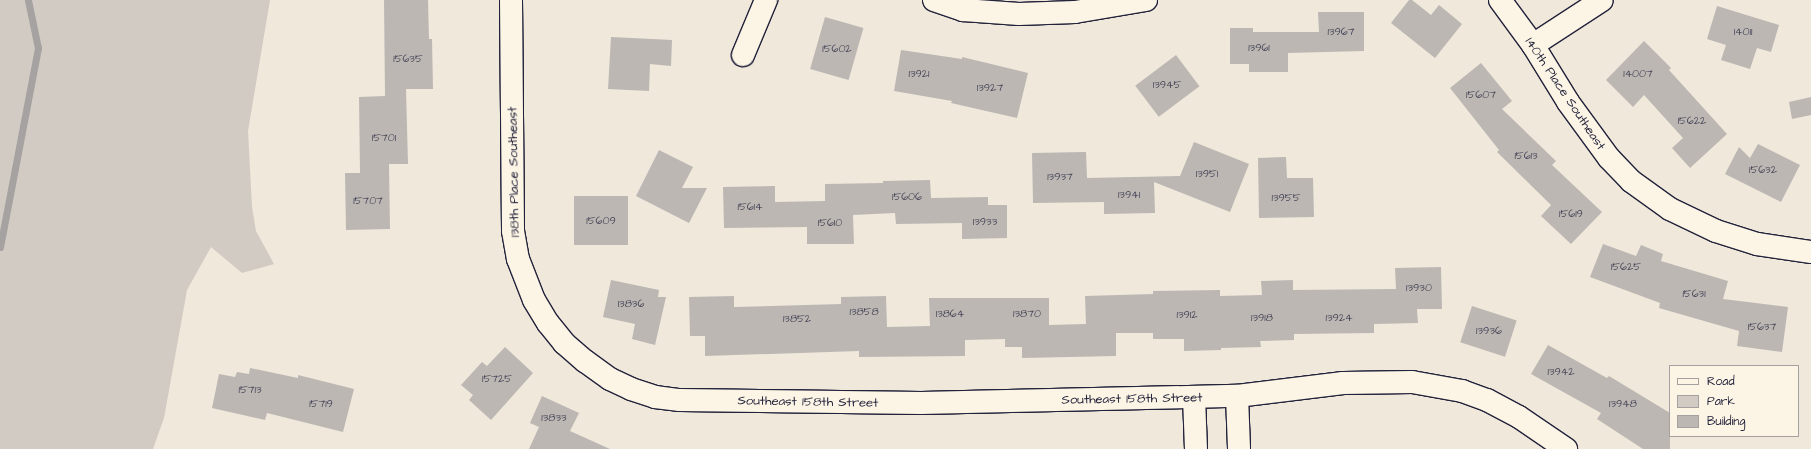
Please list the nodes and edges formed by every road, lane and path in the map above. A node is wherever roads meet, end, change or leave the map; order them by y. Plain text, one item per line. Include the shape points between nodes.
1 (511, 0) edge
2 (766, 0) edge
3 (934, 0) edge
4 (1146, 0) edge
5 (1500, 0) edge
6 (1602, 0) edge
7 (1533, 45) junction
8 (743, 55) dead end
9 (1811, 252) edge
10 (1237, 396) junction
11 (1194, 397) junction
12 (680, 400) joint
13 (1196, 449) edge
14 (1239, 449) edge
15 (1566, 449) edge

1 - 12 street, 138th Place Southeast via 513,231 518,259 534,300 564,343 610,379 655,397
2 - 8 street
3 - 4 street via 963,10 1018,14 1075,12
5 - 7 street, 140th Place Southeast
6 - 7 street
7 - 9 street, 140th Place Southeast via 1568,102 1609,158 1632,181 1657,200 1685,217 1716,231 1757,244
10 - 11 street, Southeast 158th Street
10 - 14 street
10 - 15 street, Southeast 158th Street via 1344,383 1378,381 1432,384 1486,400 1519,417
11 - 12 street, Southeast 158th Street via 921,403
11 - 13 street

